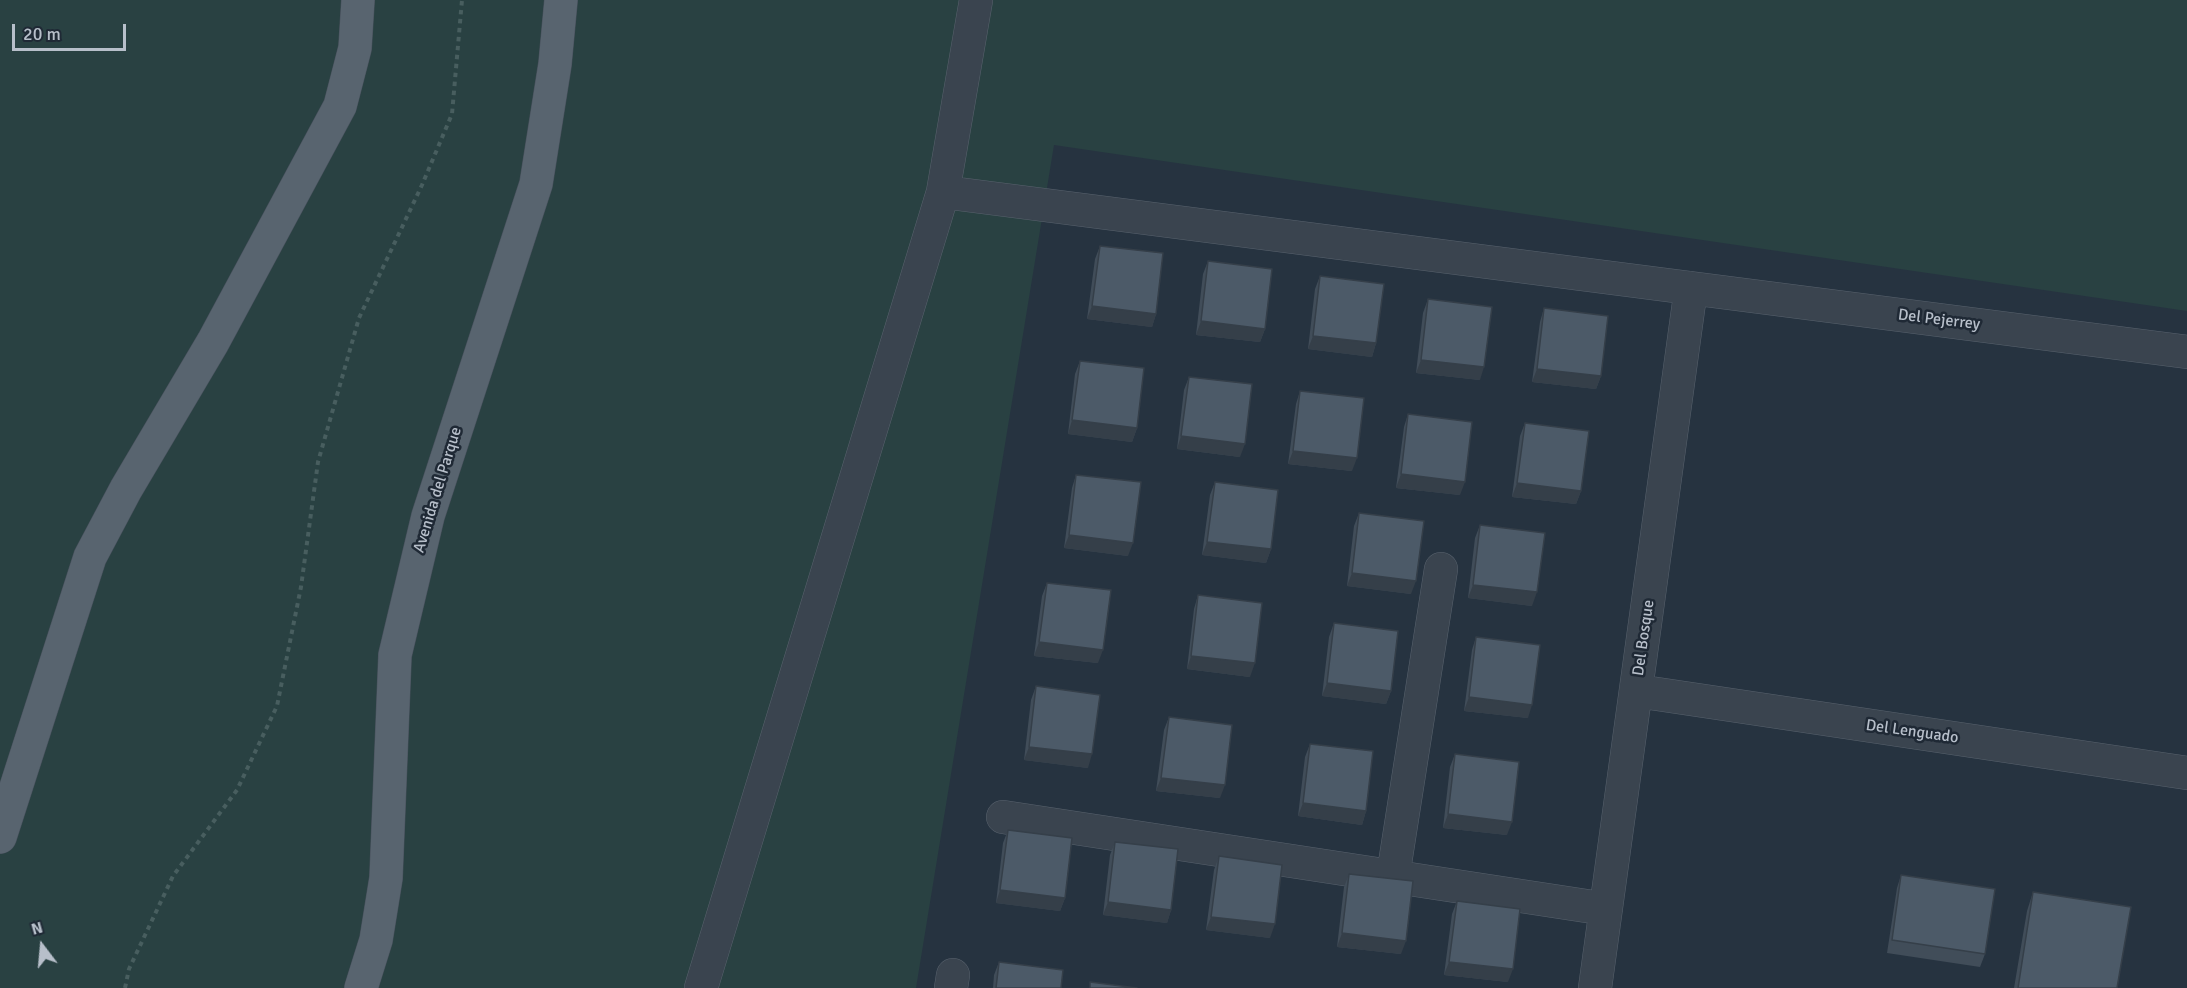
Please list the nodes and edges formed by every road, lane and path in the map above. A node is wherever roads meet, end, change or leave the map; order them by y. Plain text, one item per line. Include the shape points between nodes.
1 (358, 0) edge
2 (462, 0) edge
3 (561, 0) edge
4 (976, 0) edge
5 (943, 192) junction
6 (1691, 288) junction
7 (2187, 352) edge
8 (1441, 569) dead end
9 (1637, 691) junction
10 (2187, 773) edge
11 (1003, 818) dead end
12 (0, 837) edge
13 (1393, 876) junction
14 (1606, 909) junction
15 (125, 988) edge
16 (361, 988) edge
17 (701, 988) edge
18 (1595, 988) edge

1 - 12 main road via 356,48 340,106 213,342 90,557
2 - 15 path via 452,114 359,318 318,462 301,587 277,706 237,790 172,876 129,969
3 - 16 main road, Avenida del Parque via 536,184 428,516 395,655 386,878 376,940
4 - 5 street
5 - 6 street, Del Pejerrey
5 - 17 street
6 - 7 street, Del Pejerrey
6 - 9 street, Del Bosque
8 - 13 street
9 - 10 street, Del Lenguado
9 - 14 street, Del Bosque
11 - 13 street
13 - 14 street
14 - 18 street, Del Bosque

